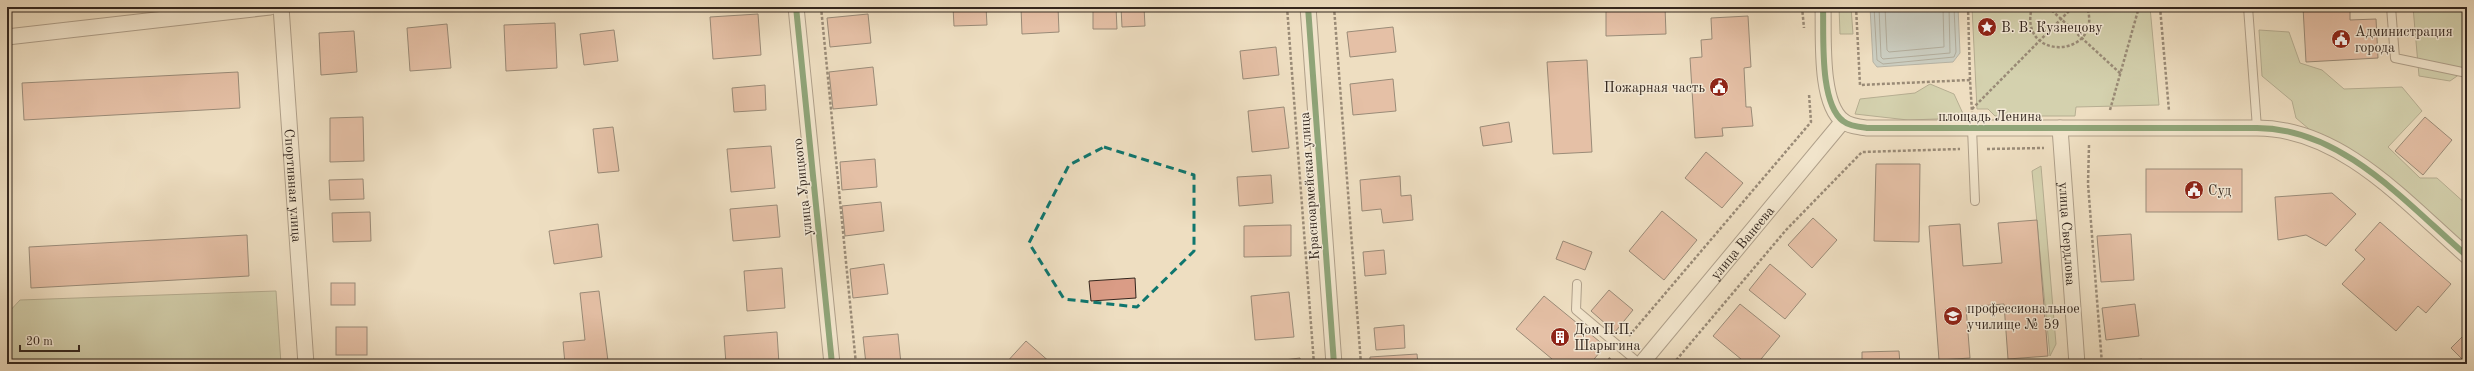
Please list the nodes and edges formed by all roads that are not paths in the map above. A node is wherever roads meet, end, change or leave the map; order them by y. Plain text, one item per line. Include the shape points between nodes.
1 (270, 7) edge
2 (281, 7) edge
3 (796, 7) edge
4 (1308, 7) edge
5 (1823, 7) edge
6 (2248, 7) edge
7 (2391, 7) edge
8 (7, 37) edge
9 (2467, 73) edge
10 (1843, 121) junction
11 (1972, 128) junction
12 (2060, 128) junction
13 (2258, 128) junction
14 (1975, 201) dead end
15 (2467, 256) edge
16 (1577, 284) dead end
17 (306, 364) edge
18 (832, 364) edge
19 (1334, 364) edge
20 (1641, 364) edge
21 (2078, 364) edge

1 - 8 street
2 - 17 street, Спортивная улица
3 - 18 street, улица Урицкого
4 - 19 street, Красноармейская улица
5 - 10 street via 1827,90 1833,108
6 - 13 lane
7 - 9 lane via 2395,58
10 - 11 street, площадь Ленина via 1867,128
10 - 20 street, улица Ванеева
11 - 12 street, площадь Ленина
11 - 14 lane
12 - 13 street, площадь Ленина
12 - 21 street, улица Свердлова
13 - 15 street, площадь Ленина via 2303,135 2348,155
16 - 20 lane via 1576,310

